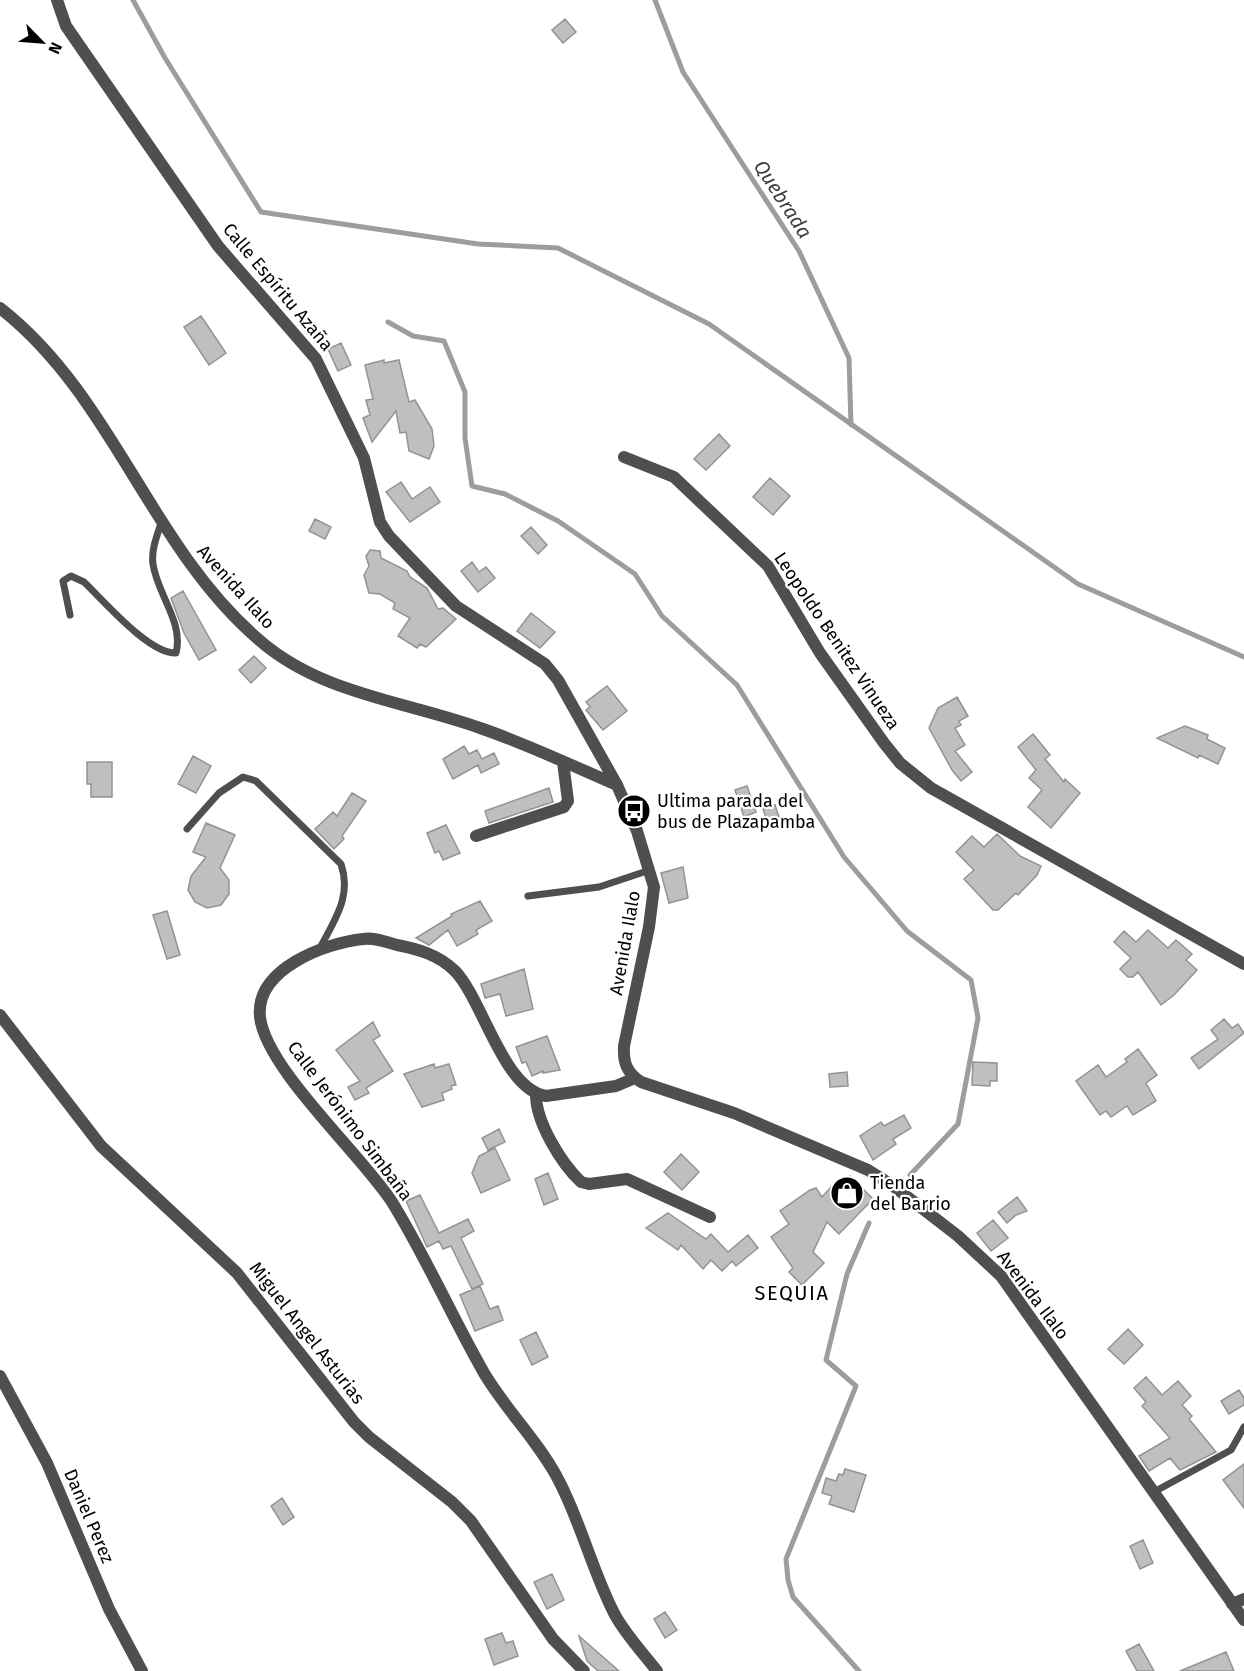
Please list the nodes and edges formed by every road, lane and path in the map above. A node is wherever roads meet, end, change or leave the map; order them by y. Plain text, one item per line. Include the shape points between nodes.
1 (57, 0) edge
2 (0, 308) edge
3 (624, 457) dead end
4 (161, 523) junction
5 (70, 615) dead end
6 (563, 762) junction
7 (617, 785) junction
8 (188, 830) dead end
9 (476, 836) dead end
10 (650, 870) junction
11 (528, 896) dead end
12 (320, 948) junction
13 (1244, 964) edge
14 (0, 1016) edge
15 (635, 1078) junction
16 (536, 1095) junction
17 (710, 1217) dead end
18 (0, 1376) edge
19 (1244, 1427) edge
20 (1152, 1493) junction
21 (1244, 1599) edge
22 (1232, 1604) junction
23 (1244, 1620) edge
24 (142, 1671) edge
25 (584, 1671) edge
26 (657, 1671) edge

1 - 7 street, Calle Espíritu Azaña via 66,26 218,246 316,359 364,458 380,522 389,536 456,606 544,664 558,680
2 - 4 street, Avenida Ilalo via 73,384
3 - 13 street, Leopoldo Benitez Vinueza via 674,477 768,566 820,653 884,743 914,775 1057,861
4 - 5 lane via 153,547 153,564 180,639 176,652 165,653 148,642 84,582 71,576 63,581
4 - 6 street, Avenida Ilalo via 208,587 274,652 322,680 483,729
6 - 7 street, Avenida Ilalo
6 - 9 street via 568,801 564,807
7 - 10 street, Avenida Ilalo
8 - 12 lane via 219,793 243,777 256,781 341,864 346,879 345,899
10 - 11 lane via 599,887
10 - 15 street, Avenida Ilalo via 653,900 623,1057
12 - 16 street, Calle Jerónimo Simbaña via 366,938 435,956 457,973 510,1065
12 - 26 street, Calle Jerónimo Simbaña via 273,979 260,1006 267,1040 289,1076 392,1203 486,1376 557,1476 616,1616
14 - 25 street, Miguel Angel Asturias via 101,1146 237,1273 354,1422 471,1521 553,1639
15 - 16 street via 616,1086
15 - 20 street, Avenida Ilalo via 734,1113 868,1170 958,1236 1001,1276
16 - 17 street via 542,1125 581,1182 627,1179
18 - 24 street, Daniel Perez via 47,1463 110,1610
19 - 20 lane via 1231,1450
20 - 22 street, Avenida Ilalo
21 - 22 street
22 - 23 street, Avenida Ilalo

